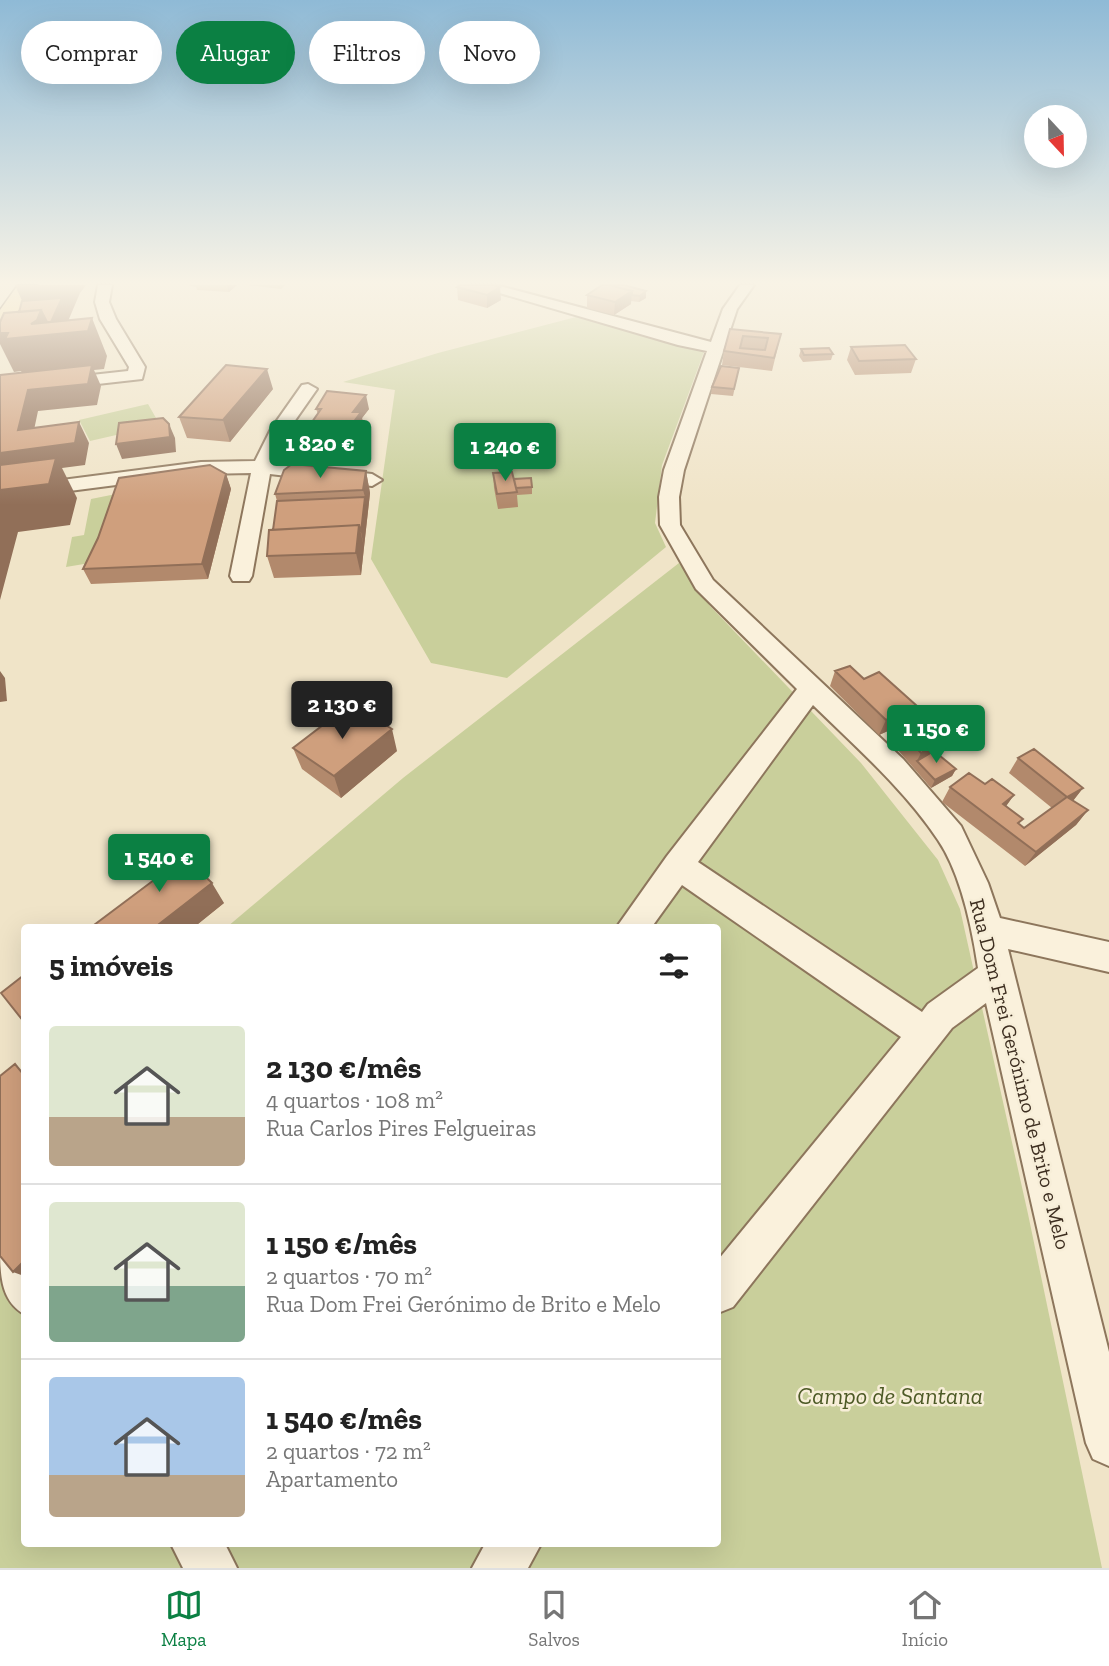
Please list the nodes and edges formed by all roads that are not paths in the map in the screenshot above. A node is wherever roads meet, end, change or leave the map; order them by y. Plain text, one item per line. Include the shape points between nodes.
1 (132, 358) edge
2 (713, 358) edge
3 (309, 389) dead end
4 (0, 390) edge
5 (262, 467) junction
6 (372, 480) dead end
7 (0, 495) edge
8 (241, 576) dead end
9 (813, 688) junction
10 (678, 865) junction
11 (635, 924) edge
12 (988, 930) junction
13 (1109, 957) edge
14 (996, 975) junction
15 (925, 1034) junction
16 (0, 1262) edge
17 (721, 1288) edge
18 (21, 1289) edge
19 (1109, 1443) edge
20 (198, 1547) edge
21 (514, 1547) edge
22 (212, 1568) edge
23 (497, 1568) edge

1 - 4 street via 136,375
2 - 9 street, Rua Dom Frei Gerónimo de Brito e Melo via 674,470 670,525 704,584
3 - 5 street via 278,432
5 - 6 street
5 - 7 street via 201,468
5 - 8 street
9 - 10 street
9 - 12 street, Rua Dom Frei Gerónimo de Brito e Melo via 893,766 951,834
10 - 11 street
10 - 15 street
12 - 13 street
12 - 14 street, Rua Dom Frei Gerónimo de Brito e Melo
14 - 15 street via 940,1016
14 - 19 street, Rua Dom Frei Gerónimo de Brito e Melo
15 - 17 street
16 - 18 street
20 - 22 street
21 - 23 street

